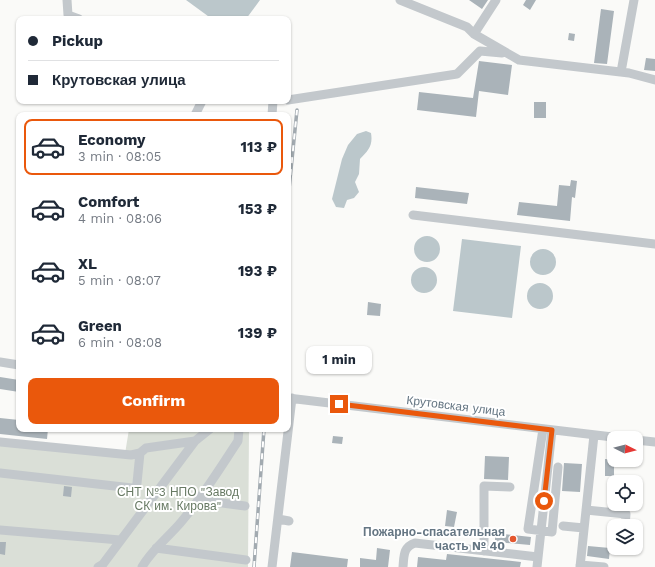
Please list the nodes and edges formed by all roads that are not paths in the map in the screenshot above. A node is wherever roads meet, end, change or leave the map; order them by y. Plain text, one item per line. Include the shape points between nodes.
1 (67, 0) edge
2 (400, 0) edge
3 (496, 0) edge
4 (634, 0) edge
5 (71, 16) edge
6 (474, 34) junction
7 (504, 53) junction
8 (621, 72) junction
9 (655, 80) edge
10 (291, 100) edge
11 (413, 215) dead end
12 (655, 244) edge
13 (0, 362) edge
14 (16, 365) edge
15 (291, 398) edge
16 (548, 429) junction
17 (206, 432) edge
18 (239, 432) edge
19 (287, 432) edge
20 (594, 435) junction
21 (607, 436) edge
22 (195, 441) junction
23 (643, 441) edge
24 (0, 442) edge
25 (655, 442) edge
26 (140, 453) junction
27 (558, 467) dead end
28 (0, 473) edge
29 (510, 487) dead end
30 (199, 500) junction
31 (245, 506) dead end
32 (586, 510) junction
33 (278, 519) junction
34 (626, 519) edge
35 (289, 521) dead end
36 (563, 526) dead end
37 (584, 528) junction
38 (0, 530) edge
39 (541, 531) junction
40 (120, 540) junction
41 (156, 548) junction
42 (484, 551) junction
43 (538, 557) junction
44 (246, 560) dead end
45 (580, 566) edge
46 (98, 567) edge
47 (142, 567) edge
48 (272, 567) edge
49 (403, 567) edge
50 (537, 567) edge
51 (604, 567) edge

1 - 5 street via 68,15
2 - 6 street via 467,27
3 - 6 street
4 - 8 street
6 - 7 street
7 - 8 street via 519,60
7 - 10 street via 480,51 458,74
8 - 9 street
11 - 12 street
13 - 14 street
15 - 16 street, Крутовская улица
16 - 20 street, Крутовская улица
16 - 39 street
16 - 39 street via 528,529
17 - 22 street
18 - 30 street via 238,440
19 - 33 street
20 - 21 street, Крутовская улица
20 - 32 street
22 - 26 street via 146,448
22 - 40 street
23 - 25 street
24 - 26 street via 131,455
26 - 28 street via 136,488
27 - 39 street via 552,532
29 - 42 street via 484,486
30 - 31 street
30 - 41 street
32 - 34 street via 626,514
32 - 37 street
33 - 35 street
33 - 48 street
36 - 37 street
37 - 45 street
38 - 40 street
39 - 43 street
40 - 46 street
41 - 44 street
41 - 47 street
42 - 43 street
42 - 49 street via 415,543 406,549
43 - 50 street
45 - 51 street

